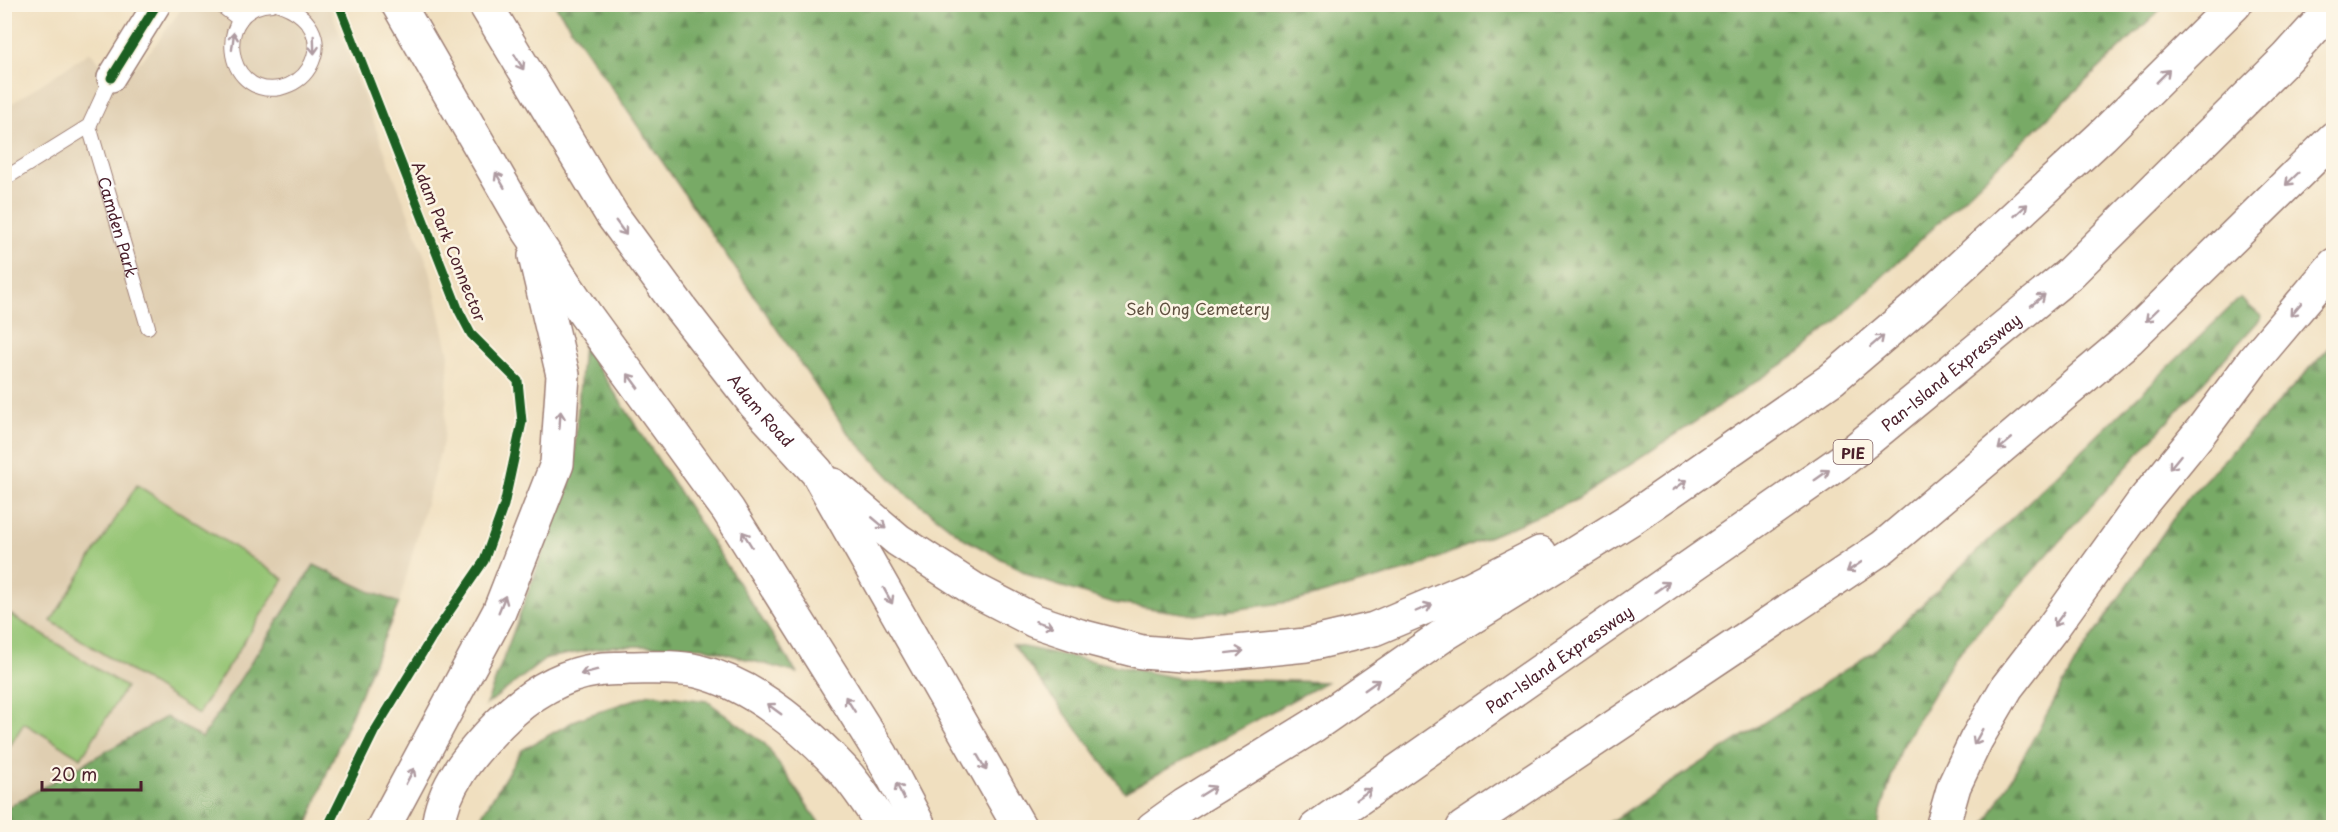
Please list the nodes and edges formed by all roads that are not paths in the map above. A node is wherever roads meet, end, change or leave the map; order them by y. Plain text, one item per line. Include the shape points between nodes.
1 (157, 4) edge
2 (219, 4) edge
3 (272, 4) edge
4 (279, 4) edge
5 (398, 4) edge
6 (485, 4) edge
7 (2235, 4) edge
8 (2334, 6) edge
9 (240, 20) junction
10 (111, 78) joint
11 (89, 126) junction
12 (2334, 138) edge
13 (4, 179) edge
14 (529, 231) junction
15 (2334, 265) edge
16 (148, 327) dead end
17 (818, 472) junction
18 (1632, 518) junction
19 (382, 828) edge
20 (438, 828) edge
21 (885, 828) edge
22 (920, 828) edge
23 (1020, 828) edge
24 (1153, 828) edge
25 (1316, 828) edge
26 (1463, 828) edge
27 (1941, 828) edge

1 - 10 street
2 - 9 lane
3 - 9 lane via 251,10
4 -> 9 lane via 305,17 315,44 314,59 307,71 286,86 260,86 238,70 231,45
14 -> 5 highway
6 -> 17 highway, Adam Road via 612,215 754,403
18 -> 7 highway via 1832,379 2102,136
25 -> 8 highway, Pan-Island Expressway / PIE via 1843,460 2068,276 2287,58
10 - 11 lane
11 - 13 lane
11 - 16 lane, Camden Park
12 -> 26 highway via 2129,339 1883,547
19 -> 14 highway via 499,612 557,464 563,375
22 -> 14 highway via 882,754 728,510
15 -> 27 highway via 2253,360 2007,687 1971,749
17 -> 18 highway via 898,540 975,590 1035,621 1142,652 1196,656 1306,645 1374,629 1462,592 1530,557
17 -> 23 highway, Adam Road
24 -> 18 highway via 1313,726 1445,634
21 -> 20 highway via 844,770 799,726 751,692 696,671 654,668 596,670 548,685 509,714 472,752 439,810

